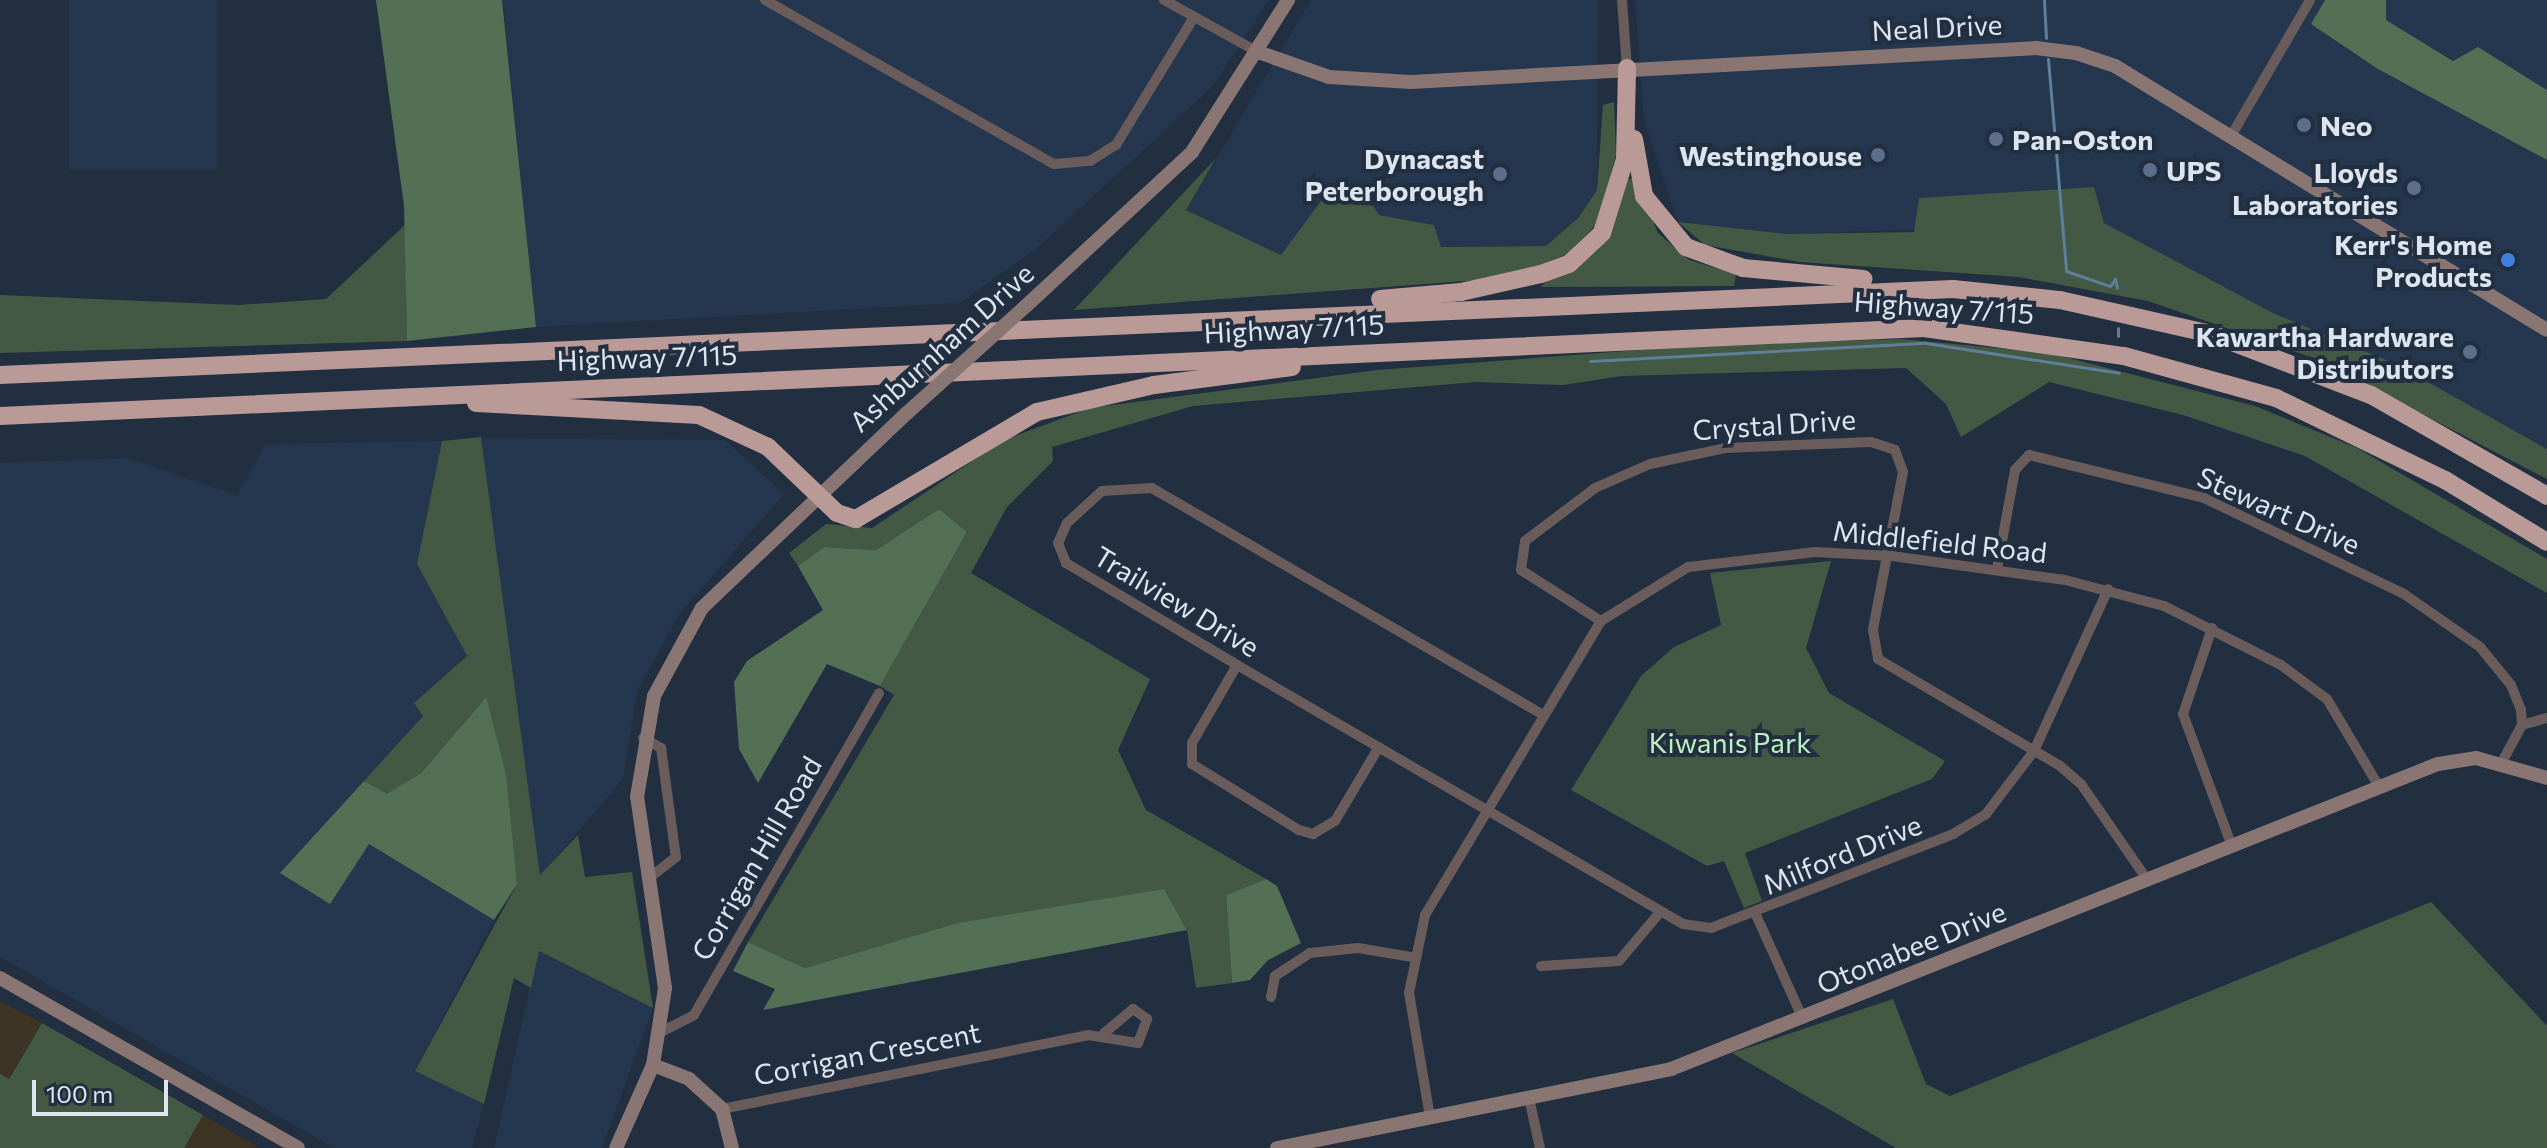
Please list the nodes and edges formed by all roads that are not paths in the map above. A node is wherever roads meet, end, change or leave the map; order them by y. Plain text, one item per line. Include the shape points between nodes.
1 (765, 0) edge
2 (1164, 0) edge
3 (1288, 0) edge
4 (1622, 0) edge
5 (2310, 0) edge
6 (1193, 19) junction
7 (1258, 52) junction
8 (1627, 68) junction
9 (2231, 136) junction
10 (1953, 289) junction
11 (1271, 315) junction
12 (2547, 330) edge
13 (1478, 346) junction
14 (0, 375) edge
15 (498, 397) junction
16 (0, 416) edge
17 (818, 495) junction
18 (2547, 496) edge
19 (2547, 542) edge
20 (1892, 556) junction
21 (1997, 569) junction
22 (2108, 589) junction
23 (1601, 621) junction
24 (2212, 628) junction
25 (1237, 665) junction
26 (879, 693) dead end
27 (1540, 713) junction
28 (2547, 718) edge
29 (2522, 725) junction
30 (643, 738) junction
31 (1379, 747) junction
32 (2034, 751) junction
33 (2502, 762) junction
34 (2547, 778) edge
35 (2378, 785) junction
36 (1486, 807) junction
37 (2231, 844) junction
38 (650, 877) junction
39 (2146, 878) junction
40 (1661, 911) junction
41 (1756, 915) junction
42 (1412, 957) junction
43 (1541, 966) dead end
44 (0, 978) edge
45 (1271, 997) dead end
46 (1803, 1019) junction
47 (661, 1032) junction
48 (1104, 1033) dead end
49 (653, 1065) junction
50 (1529, 1098) junction
51 (722, 1109) junction
52 (1430, 1117) junction
53 (1284, 1147) edge
54 (298, 1148) edge
55 (616, 1148) edge
56 (732, 1148) edge
57 (1540, 1148) edge

1 - 6 street via 1054,164 1090,161 1116,145
2 - 6 street
3 - 7 street, Ashburnham Drive
4 - 8 street
5 - 9 street
6 - 7 street
7 - 8 street, Neal Drive via 1295,70 1373,82
7 - 17 street, Ashburnham Drive, bridge via 1192,152
8 - 9 street, Neal Drive via 2076,53 2113,65
8 - 10 highway via 1644,196 1686,247 1743,268
8 - 11 highway via 1618,199 1602,233 1569,264 1461,292
9 - 12 street, Neal Drive
10 - 11 highway, Highway 7/115
10 - 18 highway, Highway 7/115 via 2060,300 2211,334 2371,395
11 - 14 highway, Highway 7/115
13 - 15 highway, Highway 7/115
13 - 17 highway via 1095,396 997,430 861,519 837,513
13 - 19 highway, Highway 7/115 via 1924,328 2124,356 2276,398 2445,480
15 - 16 highway, Highway 7/115 via 334,399
15 - 17 highway via 699,415 768,447
17 - 30 street, Ashburnham Drive via 702,608 669,661
20 - 21 street, Middlefield Road
20 - 23 street, Middlefield Road via 1815,552 1716,560 1663,580
20 - 23 street, Crystal Drive via 1903,472 1895,450 1871,442 1684,454 1595,488 1521,547 1521,570
20 - 32 street, Crystal Drive via 1873,630 1878,659
21 - 22 street, Middlefield Road
21 - 29 street, Stewart Drive via 2015,470 2029,455 2163,486 2273,528 2448,621 2511,685
22 - 24 street, Middlefield Road
22 - 32 street, Milford Drive
23 - 27 street, Middlefield Road
24 - 35 street, Middlefield Road via 2327,699
24 - 37 street via 2183,714
25 - 27 street, Trailview Drive via 1066,563 1058,543 1082,505 1127,485 1152,488
25 - 31 street, Trailview Drive
25 - 31 street via 1192,743 1192,764 1299,830 1313,834 1335,821
26 - 47 street, Corrigan Hill Road via 694,1015
27 - 36 street, Middlefield Road
28 - 29 street
29 - 33 street
30 - 38 street, Ashburnham Drive via 637,797
30 - 38 street via 661,748 676,857
31 - 36 street, Trailview Drive
32 - 39 street, Crystal Drive via 2081,784
32 - 41 street, Milford Drive via 1972,825
33 - 34 street, Otonabee Drive
33 - 35 street, Otonabee Drive via 2456,760
35 - 37 street, Otonabee Drive
36 - 40 street, Milford Drive
36 - 42 street, Middlefield Road via 1438,887
37 - 39 street, Otonabee Drive
38 - 47 street, Ashburnham Drive via 662,941
39 - 46 street, Otonabee Drive
40 - 41 street, Milford Drive via 1711,928
40 - 43 street via 1619,961
41 - 46 street
42 - 45 street via 1358,948 1310,953 1275,976
42 - 52 street, Middlefield Road via 1411,1031
44 - 54 street
46 - 50 street, Otonabee Drive via 1671,1069
47 - 49 street, Ashburnham Drive
48 - 51 street, Corrigan Crescent
49 - 51 street, Corrigan Crescent via 689,1079
49 - 55 street, Ashburnham Drive
50 - 52 street, Otonabee Drive
50 - 57 street
51 - 56 street
52 - 53 street, Otonabee Drive

